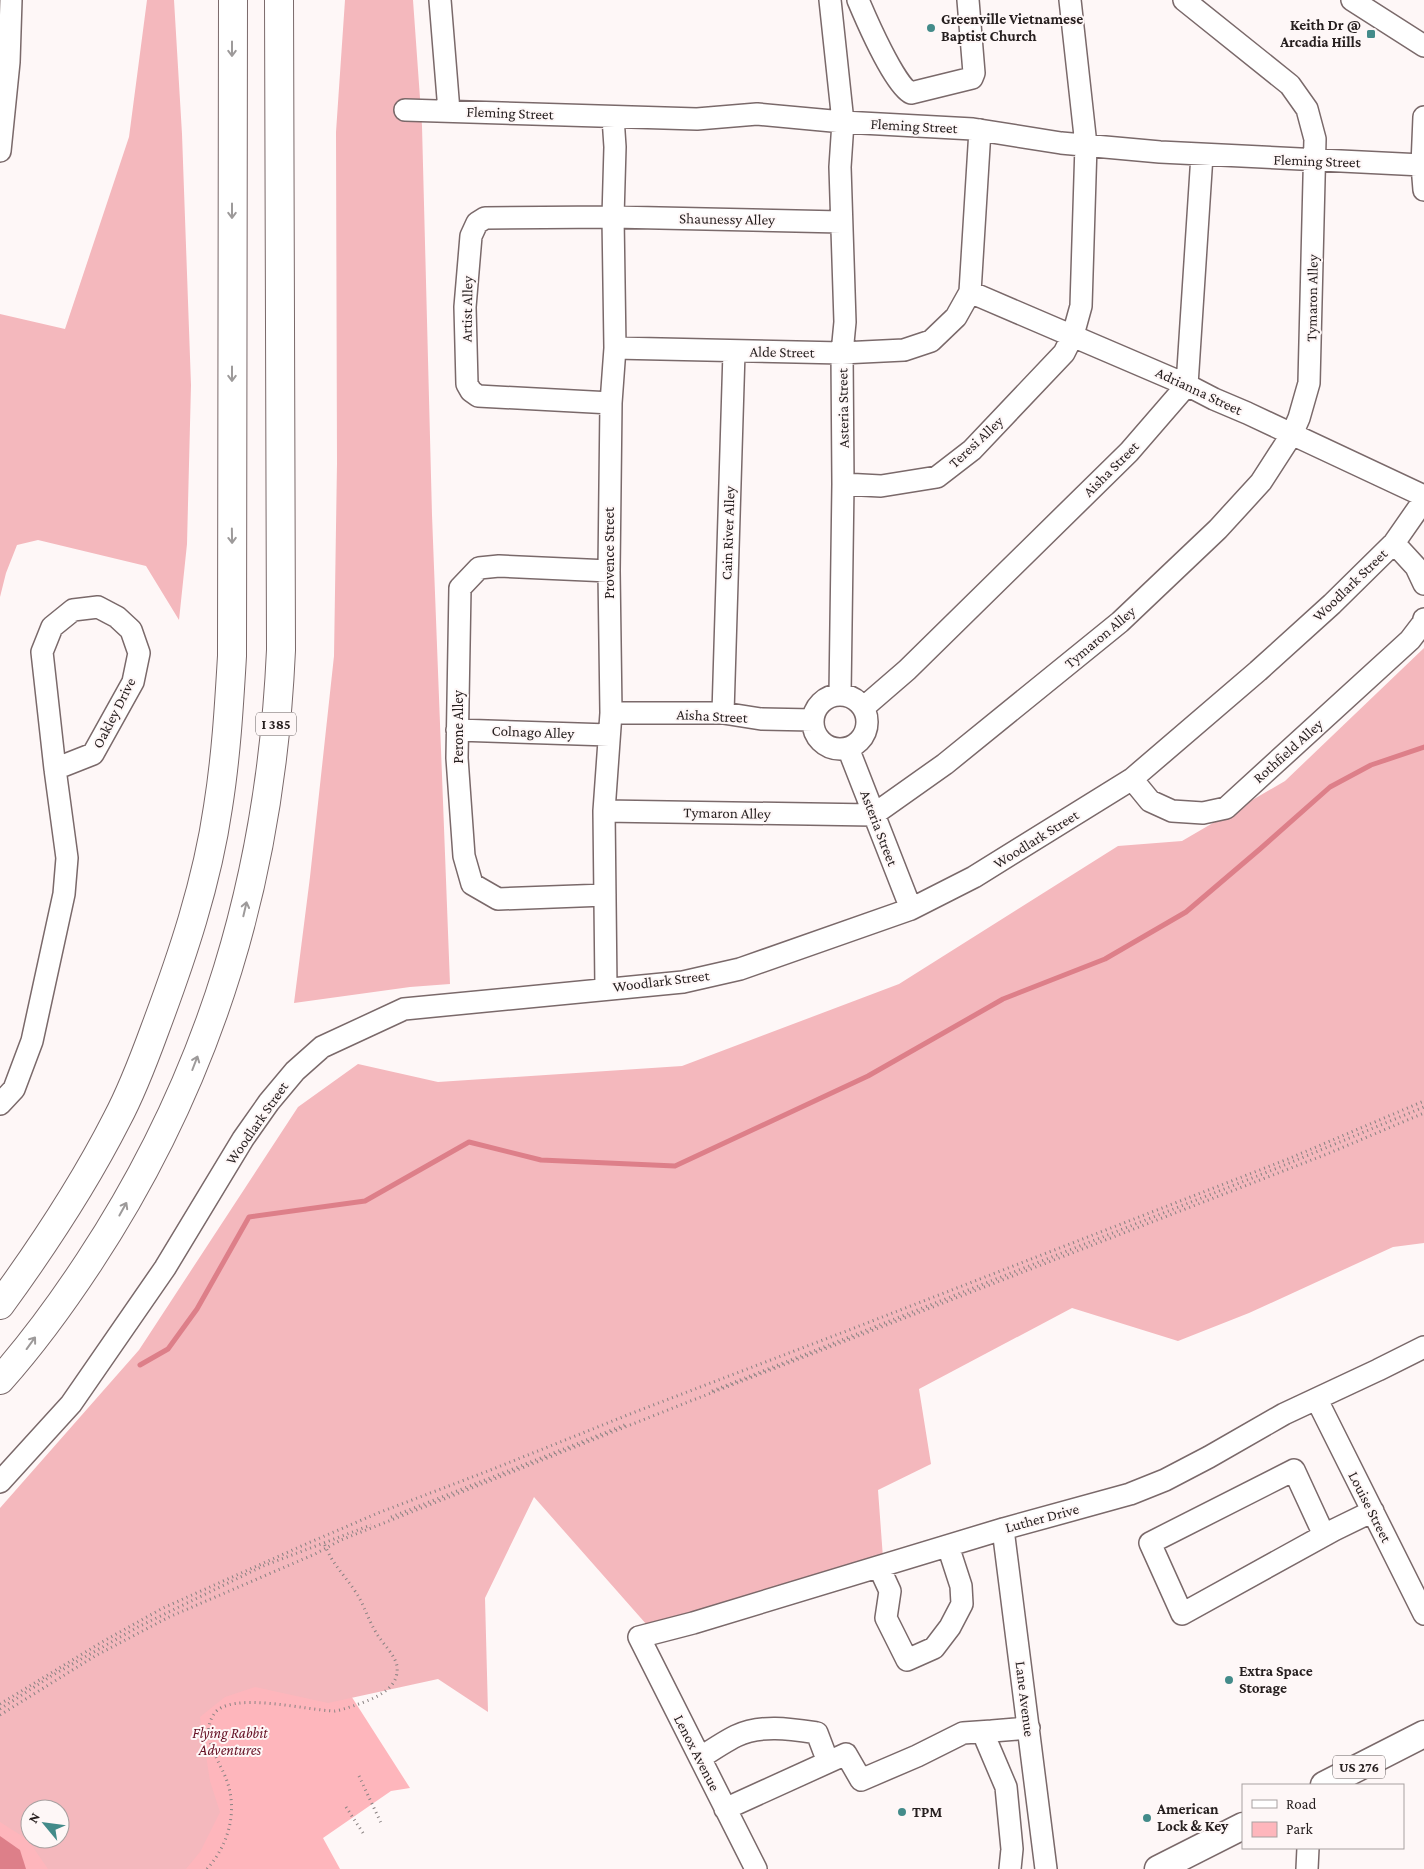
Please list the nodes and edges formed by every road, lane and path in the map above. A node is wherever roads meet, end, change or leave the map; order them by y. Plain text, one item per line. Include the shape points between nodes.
1 (11, 0) edge
2 (232, 0) edge
3 (280, 0) edge
4 (440, 0) edge
5 (830, 0) edge
6 (858, 0) edge
7 (968, 0) edge
8 (1070, 0) edge
9 (1184, 0) edge
10 (1352, 0) edge
11 (1424, 46) edge
12 (405, 110) dead end
13 (449, 111) junction
14 (613, 117) junction
15 (1424, 117) edge
16 (842, 122) junction
17 (980, 130) junction
18 (1086, 145) junction
19 (0, 151) edge
20 (1202, 155) junction
21 (1314, 160) junction
22 (1422, 165) junction
23 (1424, 190) edge
24 (613, 217) junction
25 (842, 222) junction
26 (970, 292) junction
27 (1073, 335) junction
28 (615, 348) junction
29 (734, 352) junction
30 (842, 354) junction
31 (1187, 385) junction
32 (611, 403) junction
33 (1292, 434) junction
34 (844, 484) junction
35 (1424, 496) edge
36 (1424, 500) edge
37 (1394, 543) junction
38 (608, 571) junction
39 (1424, 584) edge
40 (1424, 619) edge
41 (840, 695) junction
42 (864, 708) junction
43 (611, 713) junction
44 (722, 713) junction
45 (813, 720) junction
46 (457, 730) junction
47 (609, 735) junction
48 (848, 748) junction
49 (55, 769) junction
50 (1132, 779) junction
51 (604, 811) junction
52 (873, 815) junction
53 (605, 895) junction
54 (910, 909) junction
55 (606, 989) junction
56 (1424, 1101) edge
57 (0, 1104) edge
58 (1424, 1107) edge
59 (1424, 1113) edge
60 (0, 1305) edge
61 (1424, 1346) edge
62 (0, 1380) edge
63 (1317, 1400) junction
64 (0, 1482) edge
65 (1373, 1511) junction
66 (1003, 1529) junction
67 (1324, 1535) junction
68 (324, 1543) junction
69 (948, 1546) junction
70 (326, 1549) junction
71 (879, 1567) junction
72 (1424, 1614) edge
73 (639, 1637) joint
74 (0, 1704) edge
75 (0, 1709) edge
76 (0, 1715) edge
77 (1029, 1728) junction
78 (992, 1731) junction
79 (1424, 1734) edge
80 (700, 1758) junction
81 (828, 1762) junction
82 (359, 1776) dead end
83 (1326, 1784) edge
84 (346, 1807) dead end
85 (725, 1809) junction
86 (381, 1823) dead end
87 (1242, 1827) edge
88 (363, 1833) dead end
89 (1308, 1849) edge
90 (207, 1869) edge
91 (756, 1869) edge
92 (1010, 1869) edge
93 (1046, 1869) edge
94 (1158, 1869) edge
95 (1307, 1869) edge

1 - 19 street via 9,62
2 -> 60 highway via 232,656 218,808 188,935 155,1029 118,1118 88,1172
62 -> 3 highway, I 385 via 22,1356 71,1289 118,1218 157,1146 218,1004 245,912 263,827 274,751 281,650
4 - 13 street
5 - 16 street, Asteria Street
6 - 7 street via 894,72 905,90 911,92 972,78
8 - 18 street, Teresi Alley
9 - 21 street, Tymaron Alley via 1290,85 1307,109 1315,139
10 - 11 street
12 - 13 street, Fleming Street
13 - 14 street, Fleming Street
14 - 16 street, Fleming Street via 697,119 757,114
14 - 24 street, Provence Street
15 - 22 street
16 - 17 street, Fleming Street
16 - 25 street, Asteria Street
17 - 18 street, Fleming Street
17 - 26 street, Alde Street
18 - 20 street, Fleming Street
18 - 27 street, Teresi Alley via 1081,306
20 - 21 street, Fleming Street
20 - 31 street
21 - 22 street, Fleming Street
21 - 33 street, Tymaron Alley via 1311,352 1308,383
22 - 23 street
24 - 25 street, Shaunessy Alley
24 - 28 street, Provence Street
24 - 32 street, Artist Alley via 486,218 477,223 471,236 465,307 467,384 478,396
25 - 30 street, Asteria Street
26 - 27 street, Adrianna Street
26 - 30 street, Alde Street via 956,317 931,341 904,350
27 - 31 street, Adrianna Street
27 - 34 street, Teresi Alley via 1064,353 972,450 937,477 881,486
28 - 29 street, Alde Street
28 - 32 street, Provence Street
29 - 30 street, Alde Street
29 - 44 street, Cain River Alley
30 - 34 street, Asteria Street
31 - 33 street, Adrianna Street
31 - 42 street, Aisha Street via 1129,452
32 - 38 street, Provence Street
33 - 35 street, Adrianna Street
33 - 52 street, Tymaron Alley via 1261,482 1218,529 1120,622 945,764
34 - 41 street, Asteria Street
36 - 37 street, Woodlark Street
37 - 39 street via 1416,568
37 - 50 street, Woodlark Street via 1332,604
38 - 43 street, Provence Street
38 - 46 street, Perone Alley via 480,568 460,588
40 - 50 street, Rothfield Alley via 1410,640 1226,808 1203,813 1172,810 1150,801
41 - 42 street via 853,698
41 - 45 street via 820,704
42 - 48 street via 864,735
43 - 44 street, Aisha Street
43 - 47 street, Provence Street
44 - 45 street, Aisha Street via 760,719
45 - 48 street via 818,738 837,749
46 - 47 street, Colnago Alley
46 - 53 street, Perone Alley via 464,856 472,884 498,899
47 - 51 street, Provence Street
48 - 52 street, Asteria Street
49 - 49 street, Oakley Drive via 42,652 52,627 73,610 98,607 117,617 131,630 139,653 132,682 93,754
49 - 57 street, Oakley Drive via 67,858 64,894 32,1042 14,1089
50 - 54 street, Woodlark Street via 974,878
51 - 52 street, Tymaron Alley
51 - 53 street, Provence Street
52 - 54 street, Asteria Street
53 - 55 street, Provence Street
54 - 55 street, Woodlark Street via 740,969 683,982
55 - 64 street, Woodlark Street via 404,1009 322,1047 295,1071 269,1102 165,1268 71,1404
56 - 74 path via 1281,1162 635,1412 315,1540 162,1608
58 - 68 path via 1275,1169
59 - 70 path via 1327,1154 379,1524
61 - 63 street, Luther Drive
63 - 65 street, Louise Street
63 - 66 street, Luther Drive via 1284,1414 1209,1458 1138,1491
65 - 67 street
65 - 72 street, Louise Street
66 - 69 street, Luther Drive
66 - 77 street, Lane Avenue
67 - 67 street via 1182,1614 1150,1543 1294,1470
68 - 70 path
68 - 75 path via 263,1566 138,1627
69 - 71 street, Luther Drive
69 - 71 street via 961,1586 962,1604 934,1648 907,1660 886,1618 890,1591
70 - 76 path via 169,1617 95,1656
70 - 90 path via 393,1657 396,1675 383,1694 338,1711 244,1703 215,1712 208,1728 209,1738 228,1783 232,1812 223,1846
71 - 73 street, Luther Drive
73 - 80 street, Lenox Avenue
77 - 78 street
77 - 93 street, Lane Avenue
78 - 81 street via 963,1733 861,1780 846,1754
78 - 92 street via 986,1740 1006,1787 1012,1850
79 - 83 main road, US 276
80 - 81 street via 738,1735 769,1728 817,1733
80 - 85 street, Lenox Avenue
81 - 85 street
82 - 86 path
84 - 88 path
85 - 91 street, Lenox Avenue
87 - 94 main road
89 - 95 street

